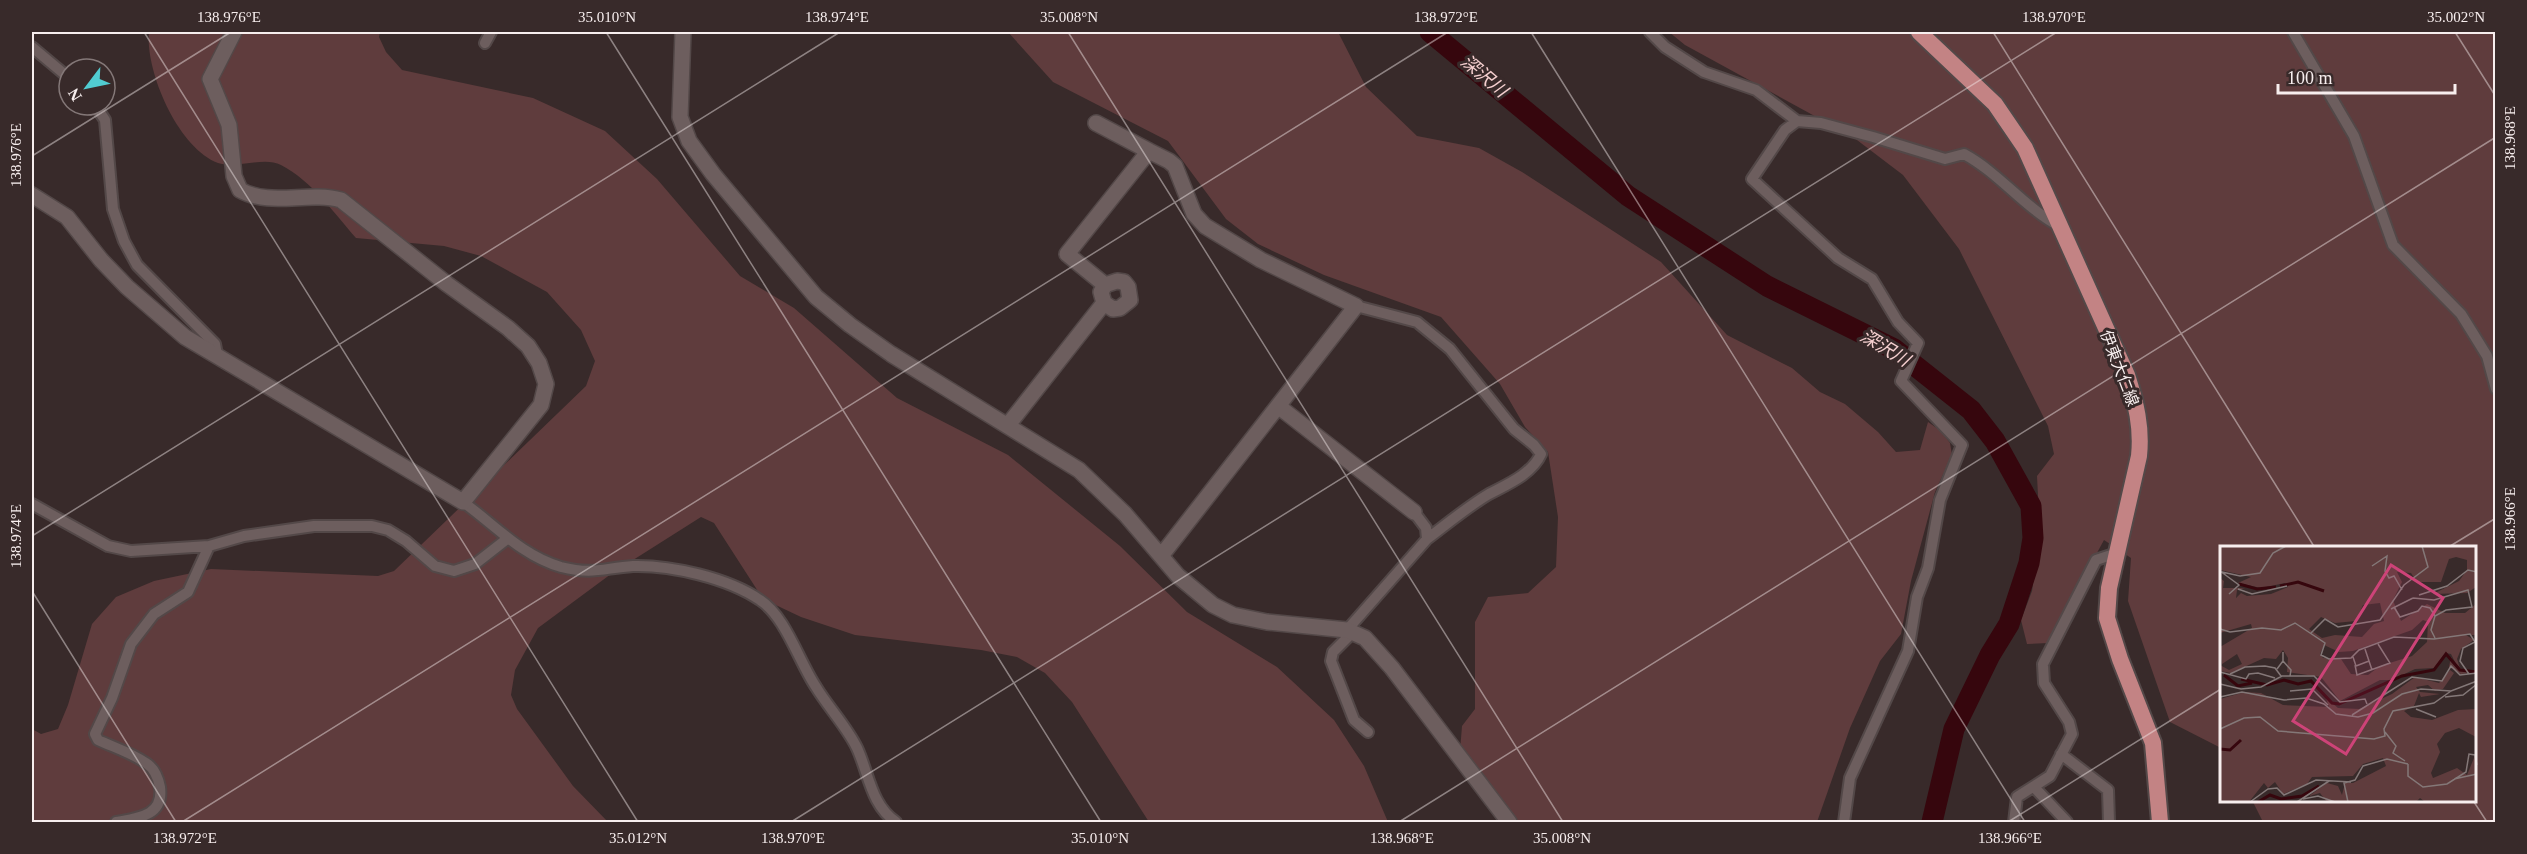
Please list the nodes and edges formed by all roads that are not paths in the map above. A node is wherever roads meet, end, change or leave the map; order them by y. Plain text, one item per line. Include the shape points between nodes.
1 (234, 32) edge
2 (491, 32) edge
3 (683, 32) edge
4 (1650, 32) edge
5 (1919, 32) edge
6 (2293, 32) edge
7 (485, 43) dead end
8 (32, 47) edge
9 (57, 68) edge
10 (103, 117) edge
11 (1797, 121) junction
12 (1096, 123) dead end
13 (1149, 151) junction
14 (32, 195) edge
15 (2061, 227) junction
16 (1105, 285) junction
17 (1104, 303) junction
18 (1356, 306) junction
19 (217, 355) junction
20 (2496, 389) edge
21 (1278, 406) junction
22 (1008, 425) junction
23 (463, 502) junction
24 (32, 504) edge
25 (1414, 512) joint
26 (507, 539) junction
27 (1427, 539) junction
28 (209, 546) junction
29 (2117, 552) junction
30 (1161, 556) junction
31 (1350, 631) junction
32 (1368, 732) dead end
33 (2061, 754) junction
34 (2034, 787) junction
35 (116, 822) edge
36 (896, 822) edge
37 (1509, 822) edge
38 (1844, 822) edge
39 (2014, 822) edge
40 (2067, 822) edge
41 (2109, 822) edge
42 (2160, 822) edge

1 - 23 street via 210,79 229,125 234,176 240,190 267,198 325,196 340,200 508,327 539,363 546,384 542,405
2 - 7 street
3 - 22 street via 683,129 713,174 777,252 816,297 850,325
4 - 11 street via 1665,47 1704,72 1756,90
5 - 15 main road, 伊東大仁線 via 1978,87 2012,126
6 - 20 street via 2354,136 2393,245 2461,314 2487,356
8 - 9 street
10 - 19 street via 113,209 124,241 137,265 214,344
11 - 15 street via 1852,131 1945,159 1964,154 1979,162 2040,215
11 - 38 street via 1785,130 1752,179 1838,258 1872,279 1898,322 1918,343 1900,378 1962,445 1940,500 1908,651 1855,764
12 - 13 street
13 - 16 street via 1067,254
13 - 18 street via 1175,166 1194,214 1205,226 1261,260
14 - 19 street via 68,217 127,287 186,337
15 - 29 main road, 伊東大仁線 via 2127,375 2140,422 2139,456
16 - 17 street via 1101,292
16 - 17 street via 1117,280 1124,282 1130,300 1113,309
17 - 22 street
18 - 21 street
18 - 27 street via 1417,322 1450,350 1514,429 1540,454 1537,462 1509,485 1489,494
19 - 23 street
21 - 25 street
21 - 30 street
22 - 30 street via 1079,470
23 - 26 street
24 - 28 street via 108,546 143,551
25 - 27 street via 1426,528
26 - 28 street via 475,564 454,571 435,566 406,541 372,526 314,526 244,536
26 - 36 street via 559,566 596,572 632,566 661,568 714,579 762,601 792,641 811,681 856,745 876,801 885,815
27 - 31 street
28 - 35 street via 188,592 154,614 131,644 95,734 98,740 145,762 160,785 161,802 156,810
29 - 33 street via 2096,560 2043,664 2044,684 2071,729
29 - 42 main road, 伊東大仁線 via 2107,618 2153,743
30 - 31 street via 1199,595 1233,615
31 - 32 street via 1333,652 1331,661 1354,720
31 - 37 street via 1375,647
33 - 34 street via 2050,776
33 - 41 street via 2108,790
34 - 39 street via 2017,797
34 - 40 street

